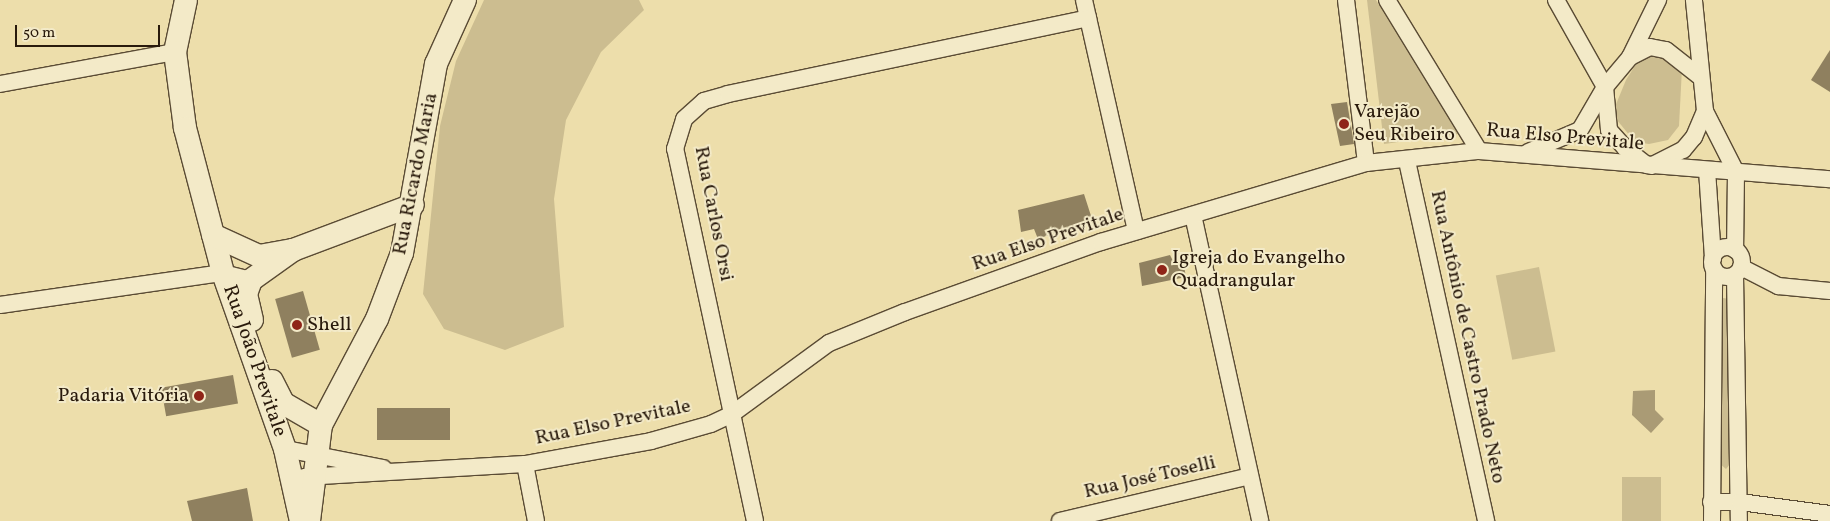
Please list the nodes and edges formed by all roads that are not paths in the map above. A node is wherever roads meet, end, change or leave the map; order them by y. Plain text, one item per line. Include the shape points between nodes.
1 (186, 0) edge
2 (464, 0) edge
3 (1084, 0) edge
4 (1346, 0) edge
5 (1387, 0) edge
6 (1556, 0) edge
7 (1658, 0) edge
8 (1694, 0) edge
9 (1088, 18) junction
10 (175, 52) junction
11 (1630, 57) junction
12 (1699, 76) junction
13 (0, 84) edge
14 (1605, 87) junction
15 (1705, 111) junction
16 (1479, 151) junction
17 (1526, 153) junction
18 (1407, 161) junction
19 (1366, 163) junction
20 (1650, 166) junction
21 (1707, 170) junction
22 (1736, 172) junction
23 (1830, 179) edge
24 (413, 205) junction
25 (1193, 215) junction
26 (1136, 231) junction
27 (213, 235) junction
28 (292, 250) junction
29 (1735, 250) junction
30 (1713, 264) junction
31 (1738, 271) junction
32 (223, 273) junction
33 (251, 280) junction
34 (1830, 291) edge
35 (0, 305) edge
36 (732, 414) junction
37 (321, 425) junction
38 (285, 449) junction
39 (317, 452) junction
40 (524, 464) junction
41 (402, 473) junction
42 (1250, 476) junction
43 (290, 477) junction
44 (315, 478) junction
45 (1711, 502) junction
46 (1740, 502) junction
47 (1830, 514) edge
48 (301, 521) edge
49 (309, 521) edge
50 (536, 521) edge
51 (755, 521) edge
52 (1060, 521) edge
53 (1260, 521) edge
54 (1486, 521) edge
55 (1712, 521) edge
56 (1739, 521) edge

1 - 10 main road
2 - 24 main road, Rua Ricardo Maria via 436,64
3 - 9 street
4 - 19 street
5 - 16 street
6 - 14 street
7 - 11 street
8 - 12 street
9 - 26 street
9 - 36 street, Rua Carlos Orsi via 728,94 704,101 684,119 675,149
10 - 13 street
10 - 27 main road, Rua João Previtale via 185,128
11 - 12 street via 1650,48 1666,50
11 - 14 street
12 - 15 street
14 - 17 street via 1580,130
14 - 20 street via 1609,130 1625,148
15 - 20 street via 1694,138 1683,150
15 - 22 street
16 - 17 street, Rua Elso Previtale
16 - 18 street, Rua Elso Previtale
17 - 20 street, Rua Elso Previtale
18 - 19 street, Rua Elso Previtale
18 - 54 street, Rua Antônio de Castro Prado Neto
19 - 25 street, Rua Elso Previtale
20 - 21 street, Rua Elso Previtale
21 - 22 street, Rua Elso Previtale
21 - 30 street
22 - 23 street, Rua Elso Previtale
22 - 29 street
24 - 28 main road
24 - 37 main road, Rua Ricardo Maria via 402,253 377,319
25 - 26 street, Rua Elso Previtale
25 - 42 street
26 - 36 street, Rua Elso Previtale via 905,312 829,343
27 - 28 main road via 259,256
27 - 32 main road, Rua João Previtale
28 - 33 main road, Rua João Previtale
29 - 30 street via 1722,248
29 - 31 street
30 - 31 street via 1721,276
30 - 45 street
31 - 34 street via 1778,286
31 - 46 street
32 - 33 street
32 - 35 street
32 - 38 main road, Rua João Previtale
33 - 37 main road, Rua João Previtale via 247,303 274,388 295,412
36 - 40 street, Rua Elso Previtale via 651,441
36 - 51 street, Rua Carlos Orsi
37 - 39 main road, Rua João Previtale
38 - 39 street, Rua João Previtale
38 - 43 main road, Rua João Previtale
39 - 41 street, Rua Elso Previtale
39 - 44 main road, Rua João Previtale
40 - 41 street, Rua Elso Previtale
40 - 50 street
41 - 44 street, Rua Elso Previtale
42 - 52 street, Rua José Toselli
42 - 53 street
43 - 44 street
43 - 48 main road, Rua João Previtale
44 - 49 main road, Rua João Previtale
45 - 46 street
45 - 55 street
46 - 47 street
46 - 56 street

